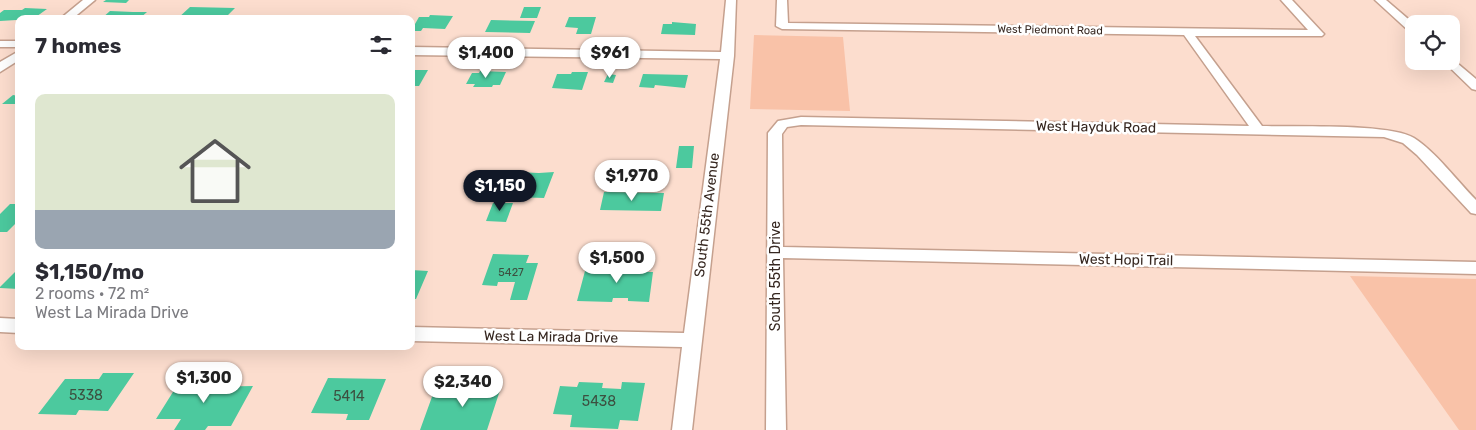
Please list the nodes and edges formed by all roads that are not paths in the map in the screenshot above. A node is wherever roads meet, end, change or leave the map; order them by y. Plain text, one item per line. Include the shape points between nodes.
1 (90, 0) edge
2 (731, 0) edge
3 (782, 0) edge
4 (1286, 0) edge
5 (1380, 0) edge
6 (70, 15) edge
7 (1405, 22) edge
8 (1186, 32) junction
9 (0, 44) edge
10 (15, 44) edge
11 (415, 51) edge
12 (728, 56) junction
13 (15, 57) edge
14 (0, 68) edge
15 (1459, 70) edge
16 (1476, 86) edge
17 (783, 124) joint
18 (1258, 130) junction
19 (1476, 209) edge
20 (775, 252) junction
21 (1476, 268) edge
22 (0, 325) edge
23 (15, 326) edge
24 (415, 334) edge
25 (691, 340) junction
26 (682, 430) edge
27 (776, 430) edge

1 - 6 street
2 - 12 street, South 55th Avenue
3 - 8 street, West Piedmont Road via 782,26
4 - 8 street, West Piedmont Road via 1318,34
5 - 7 street
8 - 18 street
9 - 10 street
11 - 12 street
12 - 25 street, South 55th Avenue
13 - 14 street
15 - 16 street
17 - 18 street, West Hayduk Road via 811,121
17 - 20 street, South 55th Drive via 775,133
18 - 19 street, West Hayduk Road via 1386,133 1408,140
20 - 21 street, West Hopi Trail
20 - 27 street, South 55th Drive
22 - 23 street
24 - 25 street, West La Mirada Drive
25 - 26 street, South 55th Avenue

